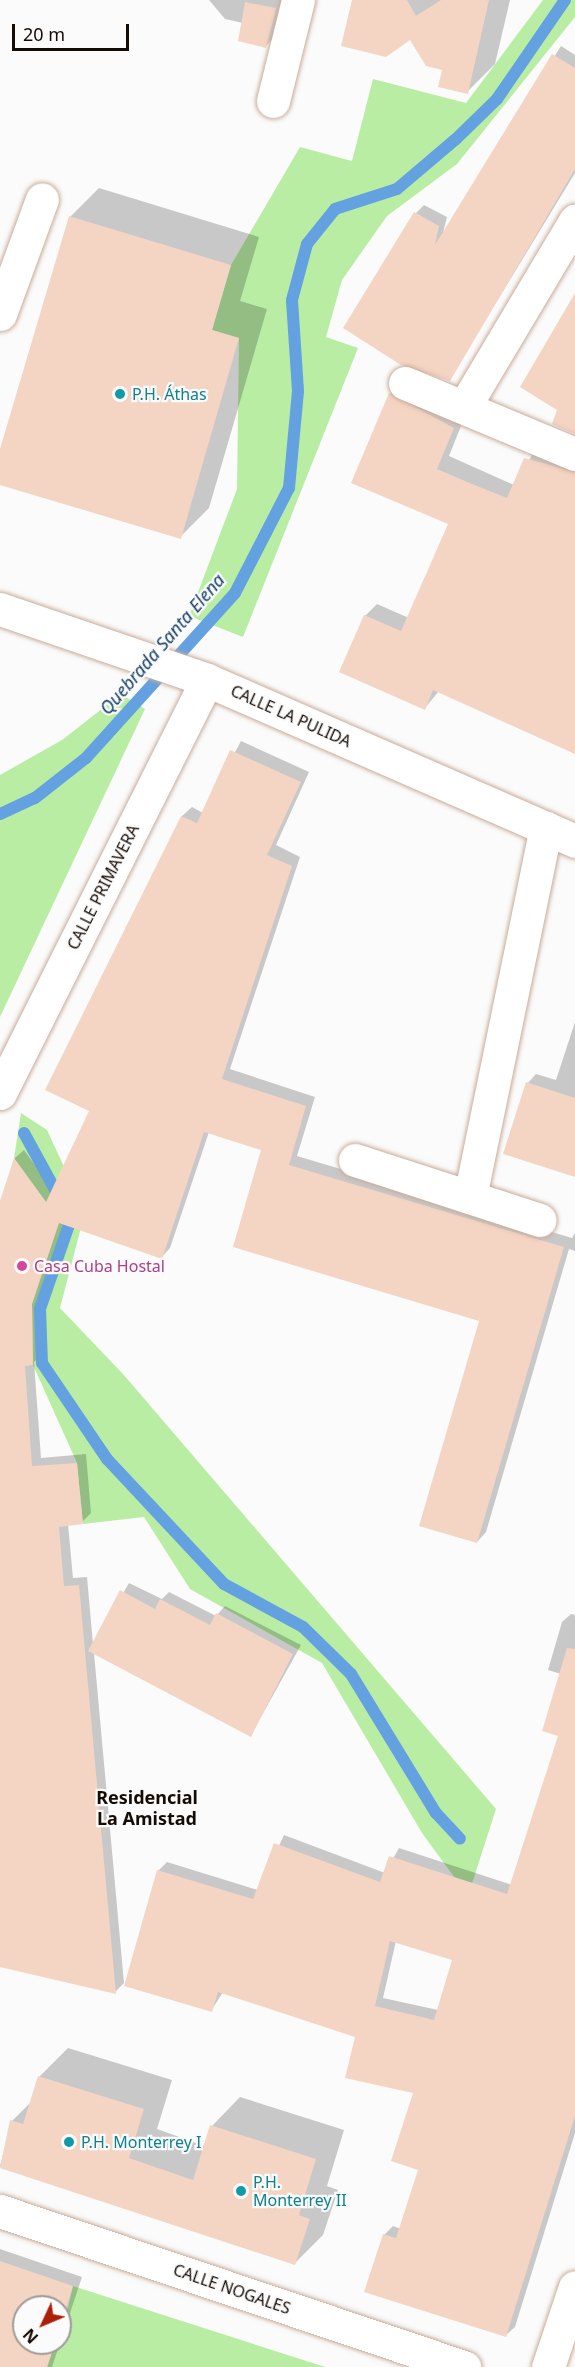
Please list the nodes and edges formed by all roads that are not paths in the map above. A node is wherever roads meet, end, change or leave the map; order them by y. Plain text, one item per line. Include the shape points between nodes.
1 (298, 0) edge
2 (273, 101) dead end
3 (42, 199) dead end
4 (575, 220) edge
5 (0, 314) edge
6 (405, 383) dead end
7 (468, 401) junction
8 (575, 454) edge
9 (0, 609) edge
10 (207, 680) junction
11 (561, 834) edge
12 (0, 1093) edge
13 (355, 1160) dead end
14 (470, 1197) junction
15 (540, 1220) dead end
16 (0, 2211) edge
17 (575, 2287) edge
18 (464, 2367) edge
19 (548, 2367) edge

1 - 2 street
3 - 5 street
4 - 7 street
6 - 7 street
7 - 8 street
9 - 10 street, CALLE LA PULIDA
10 - 11 street, CALLE LA PULIDA
10 - 12 street, CALLE PRIMAVERA
11 - 14 street
13 - 14 street
14 - 15 street
16 - 18 street, CALLE NOGALES
17 - 19 street

